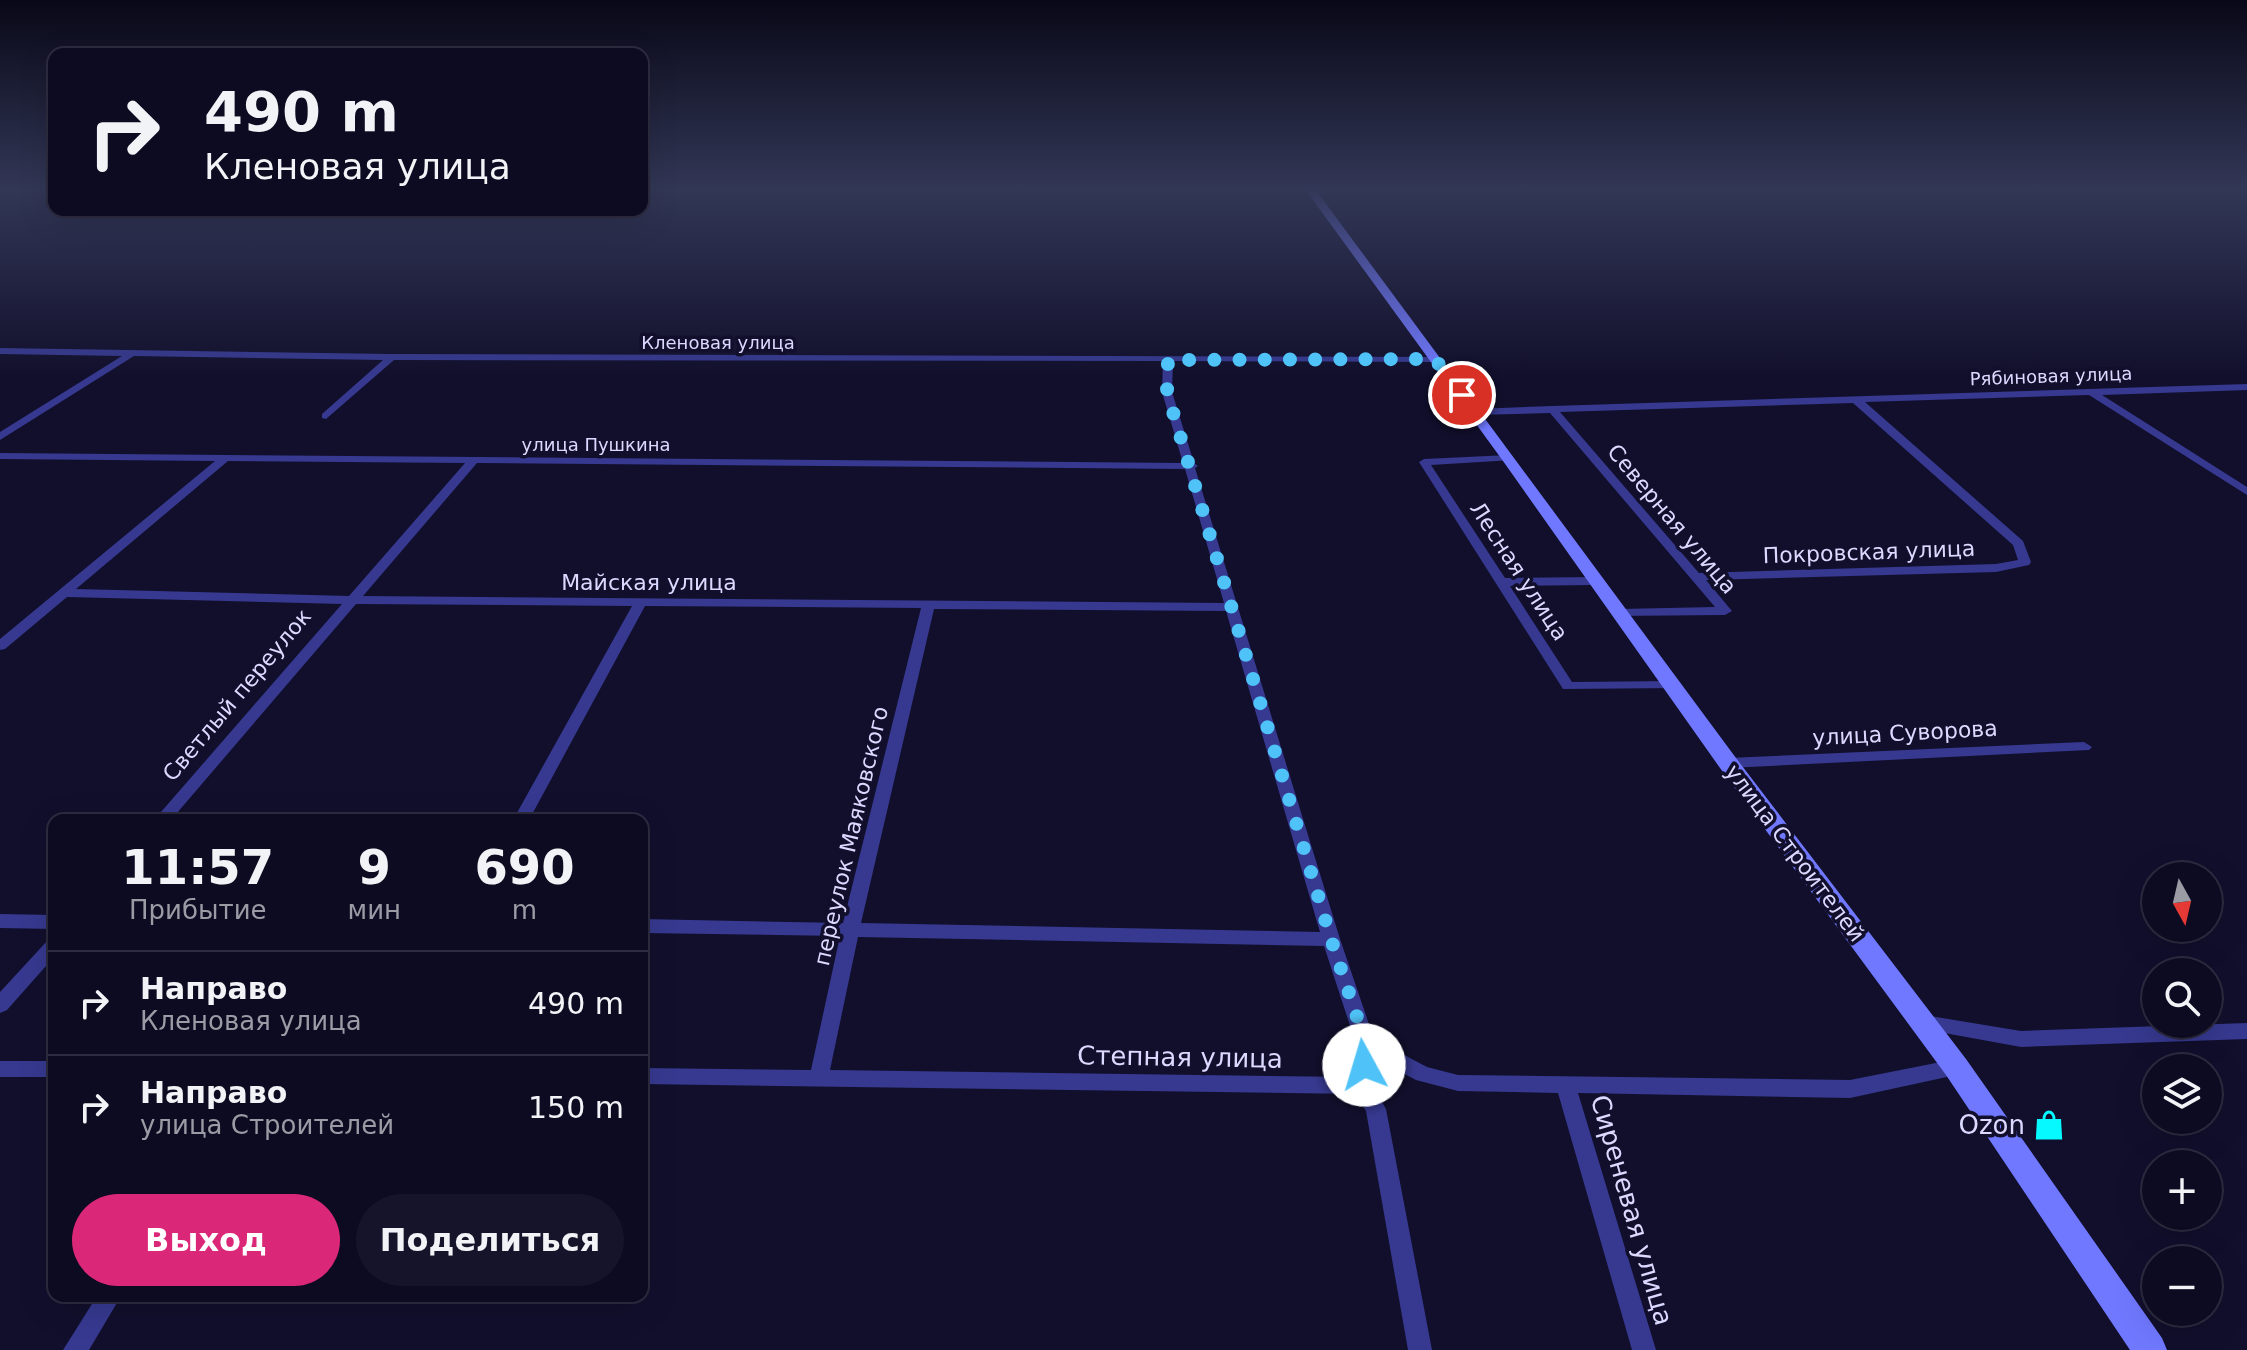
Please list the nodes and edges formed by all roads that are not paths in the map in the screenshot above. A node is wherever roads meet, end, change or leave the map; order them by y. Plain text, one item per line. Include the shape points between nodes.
1 (1356, 252) edge
2 (0, 351) edge
3 (132, 353) junction
4 (392, 357) junction
5 (1435, 359) junction
6 (1168, 360) junction
7 (2247, 387) edge
8 (2093, 392) junction
9 (1856, 400) junction
10 (1552, 409) junction
11 (1475, 412) junction
12 (326, 416) dead end
13 (0, 437) edge
14 (0, 456) edge
15 (1509, 458) junction
16 (224, 459) junction
17 (473, 461) junction
18 (1192, 466) junction
19 (2247, 492) edge
20 (1694, 577) junction
21 (1596, 581) junction
22 (1504, 582) junction
23 (64, 593) junction
24 (349, 600) junction
25 (641, 602) junction
26 (929, 604) junction
27 (1233, 607) junction
28 (1619, 613) junction
29 (0, 646) edge
30 (1673, 685) junction
31 (2084, 747) dead end
32 (1728, 763) junction
33 (167, 814) edge
34 (524, 814) edge
35 (0, 921) edge
36 (48, 922) edge
37 (648, 926) edge
38 (850, 932) junction
39 (1331, 939) junction
40 (48, 952) edge
41 (0, 1005) edge
42 (1923, 1023) junction
43 (2247, 1031) edge
44 (1366, 1044) junction
45 (1956, 1067) junction
46 (0, 1069) edge
47 (48, 1069) edge
48 (648, 1076) edge
49 (819, 1078) junction
50 (1566, 1085) junction
51 (1362, 1086) junction
52 (106, 1302) edge
53 (75, 1350) edge
54 (1420, 1350) edge
55 (1644, 1350) edge
56 (2150, 1350) edge

1 - 5 main road, улица Строителей
2 - 3 street, Кленовая улица
3 - 4 street, Кленовая улица
3 - 13 street
4 - 6 street, Кленовая улица
4 - 12 street
5 - 6 street, Кленовая улица
5 - 11 main road, улица Строителей
6 - 18 street via 1167,392
7 - 8 street, Рябиновая улица
8 - 9 street, Рябиновая улица
8 - 19 street
9 - 10 street, Рябиновая улица
9 - 20 street, Покровская улица via 2019,544 2025,562 1996,568
10 - 11 street, Рябиновая улица
10 - 20 street, Северная улица
11 - 15 main road, улица Строителей
14 - 16 street, улица Пушкина
15 - 21 main road, улица Строителей
15 - 22 street, Лесная улица via 1424,462
16 - 17 street, улица Пушкина
16 - 23 street
17 - 18 street, улица Пушкина
17 - 24 street, Светлый переулок
18 - 27 street
20 - 28 street, Северная улица via 1725,611
21 - 22 street
21 - 28 main road, улица Строителей
22 - 30 street, Лесная улица via 1568,686
23 - 24 street, Майская улица
23 - 29 street
24 - 25 street, Майская улица
24 - 33 street, Светлый переулок
25 - 26 street, Майская улица
25 - 34 street
26 - 27 street, Майская улица
26 - 38 street, переулок Маяковского
27 - 39 street
28 - 30 main road, улица Строителей
30 - 32 main road, улица Строителей
31 - 32 street, улица Суворова
32 - 42 main road, улица Строителей
35 - 36 street
37 - 38 street
38 - 39 street
38 - 49 street, переулок Маяковского
39 - 44 street
40 - 41 street
42 - 43 street via 2021,1039
42 - 45 main road, улица Строителей
44 - 50 street via 1423,1074 1458,1083
44 - 51 street
45 - 50 street via 1850,1089
45 - 56 main road, улица Строителей
46 - 47 street
48 - 49 street, Степная улица
49 - 51 street, Степная улица
50 - 55 street, Сиреневая улица
51 - 54 street via 1376,1109
52 - 53 street

